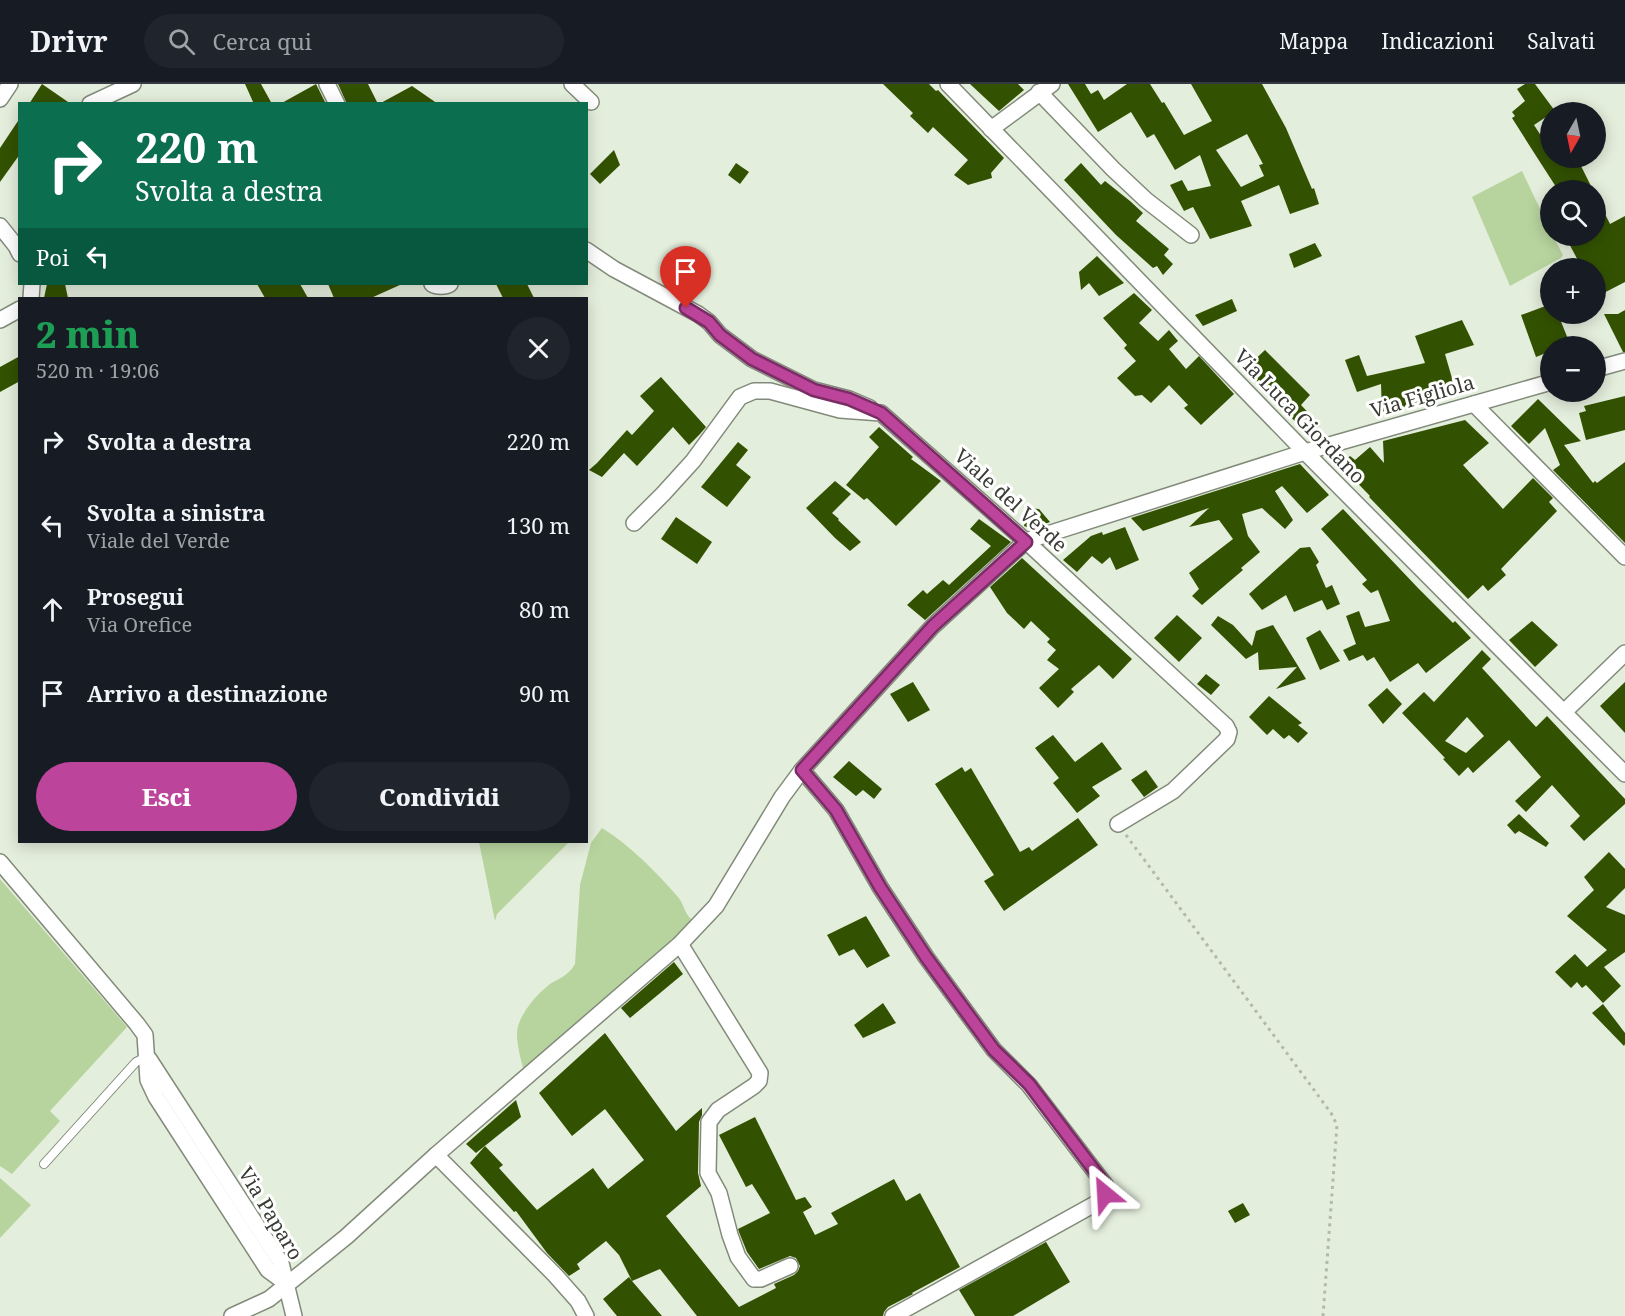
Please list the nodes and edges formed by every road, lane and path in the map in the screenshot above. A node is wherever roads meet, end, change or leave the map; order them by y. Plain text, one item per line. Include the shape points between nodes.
1 (10, 84) edge
2 (133, 84) edge
3 (327, 84) edge
4 (572, 84) edge
5 (948, 84) edge
6 (1046, 88) edge
7 (0, 99) edge
8 (94, 102) edge
9 (336, 102) edge
10 (591, 102) dead end
11 (991, 129) junction
12 (0, 226) edge
13 (1191, 235) dead end
14 (18, 245) edge
15 (588, 251) edge
16 (18, 310) edge
17 (0, 320) edge
18 (1625, 360) edge
19 (1606, 366) edge
20 (1540, 385) edge
21 (1474, 404) junction
22 (881, 413) junction
23 (1305, 452) junction
24 (634, 523) dead end
25 (1026, 542) junction
26 (1625, 557) edge
27 (1625, 653) edge
28 (1564, 712) junction
29 (802, 770) junction
30 (1625, 774) edge
31 (1118, 824) joint
32 (0, 861) edge
33 (680, 944) junction
34 (147, 1057) junction
35 (436, 1155) junction
36 (44, 1164) dead end
37 (790, 1266) dead end
38 (287, 1284) junction
39 (235, 1316) edge
40 (294, 1316) edge
41 (586, 1316) edge
42 (893, 1316) edge
43 (1323, 1316) edge

1 - 7 street
2 - 8 street
3 - 9 street
4 - 10 street
5 - 11 street, Via Luca Giordano
6 - 11 street
6 - 13 street via 1113,169
11 - 23 street, Via Luca Giordano
12 - 14 street
15 - 22 street, Viale del Verde via 698,314 752,359 814,390
16 - 17 street
18 - 19 street
20 - 21 street, Via Figliola
21 - 23 street, Via Figliola
21 - 26 street
22 - 24 street via 840,410 770,391 754,391 740,397 693,461
22 - 25 street, Viale del Verde
23 - 25 street, Via Figliola
23 - 28 street, Via Luca Giordano
25 - 29 street via 933,626
25 - 31 street, Viale del Verde via 1230,732 1173,790
27 - 28 street
28 - 30 street, Via Luca Giordano
29 - 33 street via 716,906
29 - 42 street via 836,810 880,887 969,1016 994,1050 1029,1084 1106,1186 1102,1200
31 - 43 path via 1337,1125
32 - 34 street, Via Paparo via 137,1024 145,1035
33 - 35 street
33 - 37 street via 759,1073 754,1086 718,1110 709,1122 708,1173 719,1193 738,1257 754,1279
34 - 36 lane via 136,1062
34 - 38 street, Via Paparo via 281,1263
35 - 38 street via 346,1237
35 - 41 street via 555,1275
38 - 39 street via 269,1299
38 - 40 street, Via Paparo

